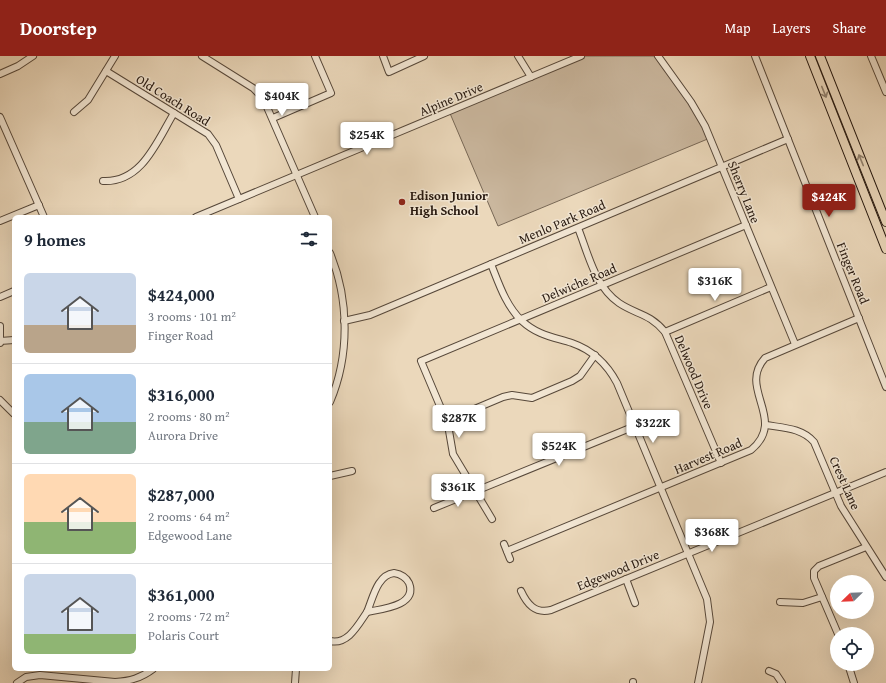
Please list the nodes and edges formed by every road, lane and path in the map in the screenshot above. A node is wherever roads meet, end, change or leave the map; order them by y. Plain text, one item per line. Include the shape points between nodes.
1 (33, 56) edge
2 (116, 56) edge
3 (202, 56) edge
4 (315, 56) edge
5 (382, 56) edge
6 (424, 56) edge
7 (518, 56) edge
8 (581, 56) edge
9 (658, 56) edge
10 (755, 56) edge
11 (810, 56) edge
12 (820, 56) edge
13 (870, 56) edge
14 (106, 71) junction
15 (0, 74) edge
16 (531, 77) junction
17 (886, 92) edge
18 (74, 112) dead end
19 (174, 113) junction
20 (0, 118) edge
21 (273, 118) junction
22 (788, 139) junction
23 (722, 167) junction
24 (297, 175) junction
25 (103, 181) dead end
26 (239, 199) junction
27 (39, 205) junction
28 (15, 215) edge
29 (43, 215) edge
30 (201, 215) edge
31 (314, 215) edge
32 (12, 216) edge
33 (0, 221) edge
34 (886, 222) edge
35 (746, 225) junction
36 (578, 228) junction
37 (886, 249) edge
38 (332, 260) edge
39 (491, 264) junction
40 (602, 286) junction
41 (771, 287) junction
42 (12, 292) edge
43 (0, 297) edge
44 (859, 318) junction
45 (521, 320) junction
46 (344, 321) junction
47 (0, 326) edge
48 (665, 332) junction
49 (12, 340) edge
50 (0, 342) edge
51 (795, 344) junction
52 (595, 355) junction
53 (886, 387) edge
54 (332, 395) edge
55 (0, 400) edge
56 (12, 412) edge
57 (446, 421) junction
58 (766, 425) junction
59 (635, 426) junction
60 (721, 463) junction
61 (352, 471) dead end
62 (886, 472) edge
63 (332, 476) edge
64 (661, 488) junction
65 (475, 491) junction
66 (836, 493) junction
67 (434, 508) dead end
68 (492, 519) dead end
69 (504, 544) dead end
70 (866, 546) junction
71 (507, 551) junction
72 (688, 554) junction
73 (510, 559) dead end
74 (886, 577) edge
75 (626, 579) junction
76 (521, 591) dead end
77 (822, 597) junction
78 (780, 602) dead end
79 (635, 603) dead end
80 (367, 612) junction
81 (835, 627) edge
82 (332, 641) edge
83 (768, 670) dead end
84 (149, 671) edge
85 (296, 671) edge
86 (850, 671) edge
87 (17, 683) edge
88 (115, 683) edge
89 (296, 683) edge
90 (698, 683) edge
91 (782, 683) edge
92 (854, 683) edge

1 - 15 street
2 - 14 street
3 - 21 street via 253,88 263,98
4 - 21 street via 331,93
5 - 6 street via 389,72
7 - 16 street
8 - 16 street, Alpine Drive
9 - 23 street, Sherry Lane via 698,114
10 - 22 street, Finger Road
11 -> 37 main road
34 -> 12 main road
13 - 17 street
14 - 18 street via 88,100
14 - 19 street, Old Coach Road
16 - 24 street, Alpine Drive
19 - 25 street via 136,171 121,180
19 - 26 street, Old Coach Road via 212,138
20 - 27 street
21 - 24 street
22 - 23 street, Menlo Park Road
22 - 44 street, Finger Road
23 - 35 street, Sherry Lane
23 - 36 street, Menlo Park Road
24 - 26 street, Alpine Drive
24 - 31 street
26 - 30 street, Alpine Drive
27 - 28 street
27 - 29 street
32 - 33 street
35 - 40 street, Delwiche Road
35 - 41 street, Sherry Lane
36 - 39 street, Menlo Park Road
36 - 40 street, Delwood Drive
38 - 46 street via 342,293
39 - 45 street via 504,297
39 - 46 street, Menlo Park Road via 370,315
40 - 45 street, Delwiche Road
40 - 48 street, Delwood Drive via 615,300 648,316
41 - 48 street
41 - 51 street, Sherry Lane
42 - 43 street
44 - 51 street
44 - 53 street, Finger Road
45 - 52 street via 540,333 579,346
45 - 57 street, Delwiche Road via 422,362
46 - 54 street via 342,359
47 - 50 street
48 - 60 street, Delwood Drive
49 - 50 street
51 - 58 street via 765,358 759,364 756,388 765,412
52 - 57 street via 580,376 572,381 532,398 512,395 503,397
52 - 59 street via 613,374
55 - 56 street
57 - 65 street via 453,454
58 - 60 street, Harvest Road via 762,437 755,446
58 - 66 street, Crest Lane via 795,429 811,438 818,447
59 - 64 street
59 - 65 street
60 - 64 street, Harvest Road
61 - 63 street
62 - 66 street, Edgewood Drive
64 - 71 street, Harvest Road
64 - 72 street
65 - 67 street
65 - 68 street
66 - 70 street, Crest Lane via 847,517
66 - 72 street, Edgewood Drive
69 - 71 street
70 - 74 street, Crest Lane
70 - 77 street via 817,568 814,578
71 - 73 street
72 - 75 street, Edgewood Drive
72 - 90 street via 705,594 710,614
75 - 76 street, Edgewood Drive via 544,611 536,610 529,605
75 - 79 street
77 - 78 street via 803,603
77 - 81 street
80 - 80 street via 403,602 410,593 406,578 394,573 382,578
80 - 82 street via 348,637 341,641
83 - 91 street via 776,674
84 - 88 street via 133,680
85 - 89 street
86 - 92 street
87 - 88 street via 26,677 40,675

